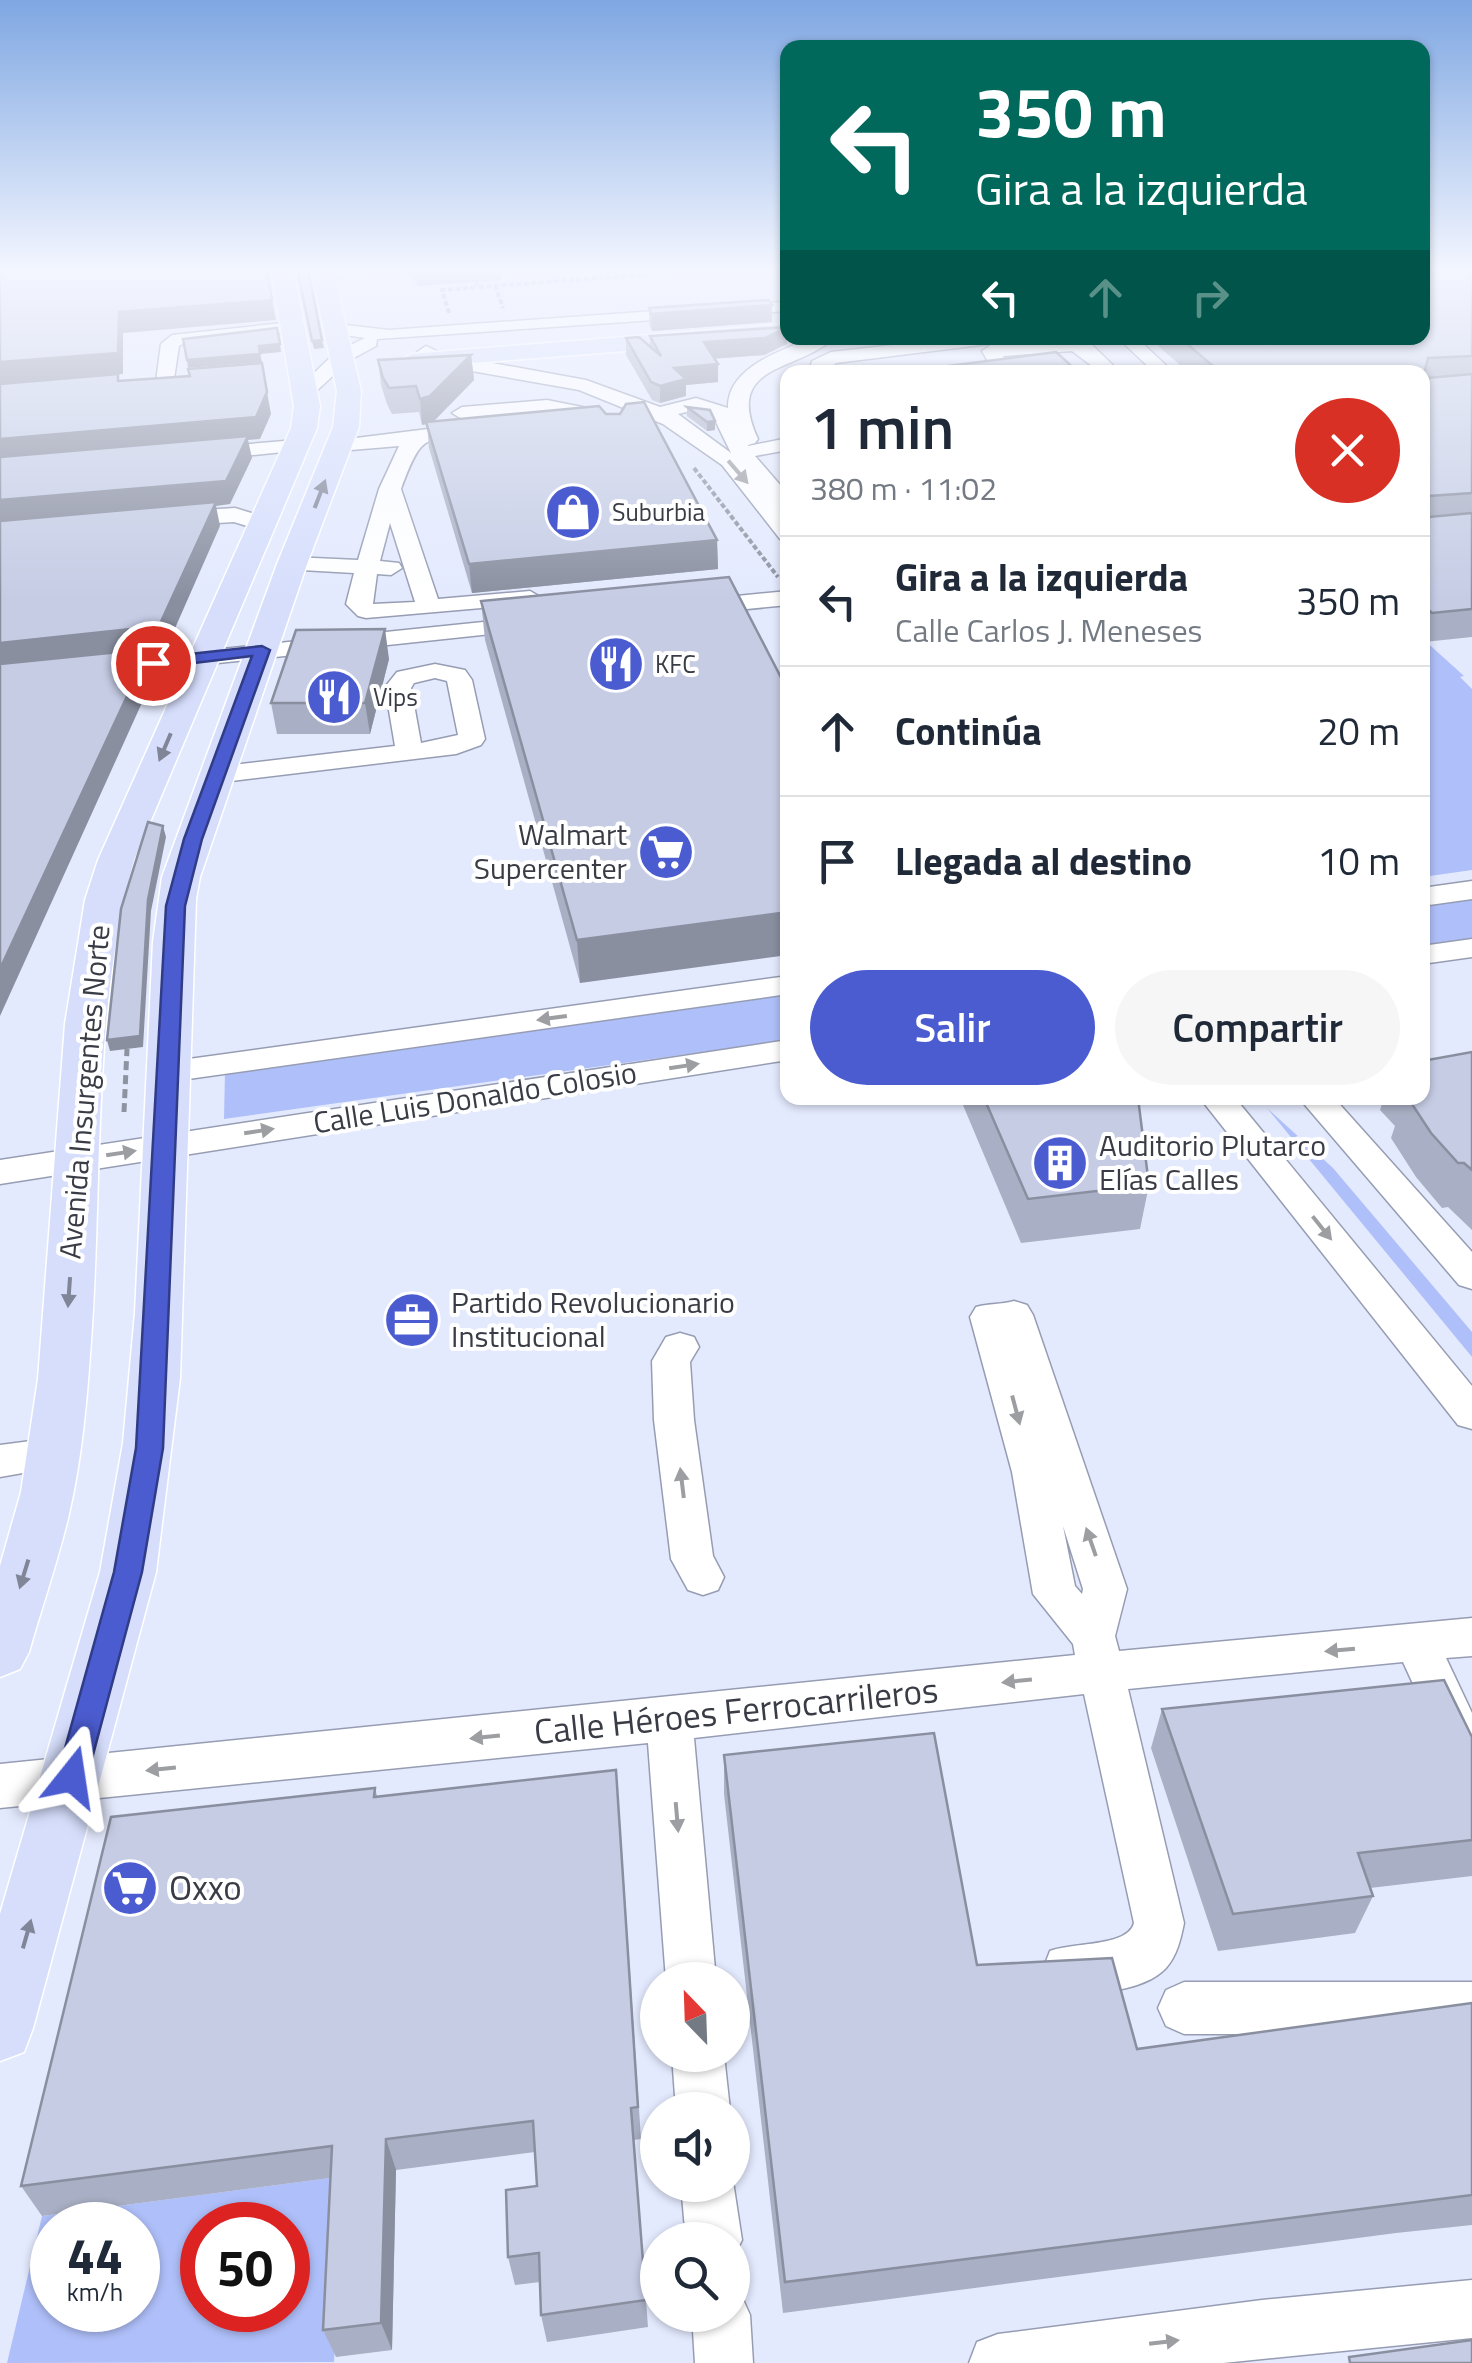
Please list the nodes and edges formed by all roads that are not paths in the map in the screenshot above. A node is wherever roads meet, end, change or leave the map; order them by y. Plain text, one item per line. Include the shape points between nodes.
1 (186, 379) edge
2 (295, 379) edge
3 (306, 379) edge
4 (344, 379) edge
5 (558, 379) edge
6 (746, 380) joint
7 (302, 381) junction
8 (158, 382) edge
9 (596, 389) junction
10 (467, 411) junction
11 (606, 416) edge
12 (670, 420) junction
13 (423, 436) junction
14 (339, 445) junction
15 (296, 446) junction
16 (188, 455) edge
17 (772, 460) edge
18 (390, 489) junction
19 (780, 499) edge
20 (152, 520) edge
21 (262, 524) junction
22 (780, 524) edge
23 (294, 560) junction
24 (369, 561) junction
25 (414, 562) junction
26 (780, 593) edge
27 (544, 596) edge
28 (685, 606) edge
29 (547, 622) edge
30 (422, 626) junction
31 (262, 650) junction
32 (204, 658) junction
33 (76, 671) edge
34 (423, 673) junction
35 (409, 752) junction
36 (215, 775) junction
37 (1472, 890) edge
38 (1430, 895) edge
39 (1472, 948) edge
40 (1430, 955) edge
41 (780, 986) edge
42 (780, 1051) edge
43 (167, 1072) junction
44 (1223, 1105) edge
45 (1322, 1105) edge
46 (143, 1137) junction
47 (78, 1160) junction
48 (0, 1172) edge
49 (1472, 1276) edge
50 (1001, 1316) dead end
51 (680, 1346) dead end
52 (1472, 1414) edge
53 (54, 1454) junction
54 (0, 1462) edge
55 (703, 1577) dead end
56 (1472, 1637) edge
57 (1416, 1643) junction
58 (0, 1652) edge
59 (1096, 1654) junction
60 (669, 1720) junction
61 (1472, 1762) edge
62 (72, 1777) junction
63 (0, 1786) edge
64 (689, 1962) edge
65 (1026, 1974) edge
66 (1184, 2008) dead end
67 (1472, 2008) edge
68 (0, 2028) edge
69 (1472, 2309) edge
70 (721, 2332) edge
71 (1265, 2346) edge
72 (724, 2363) edge
73 (998, 2363) edge

1 - 8 main road
2 - 7 main road
3 - 7 main road
4 - 14 main road via 351,406
5 - 9 street
6 - 9 street
6 - 17 street via 739,422
7 - 15 main road, Avenida Insurgentes Norte via 306,417
9 - 12 street
10 - 11 street via 491,396 526,392 578,402
10 - 13 street
10 - 13 street via 559,406 580,412 582,421
12 - 19 street via 667,411 675,407 715,407 748,463
12 -> 22 street via 729,461
13 - 14 street
13 - 18 street
23 -> 14 main road
15 - 16 street
15 - 21 main road, Avenida Insurgentes Norte
18 - 24 street
18 - 25 street
20 - 21 street via 234,516
21 - 32 main road, Avenida Insurgentes Norte
23 - 24 street
23 - 31 main road
24 - 25 street
24 - 30 street via 361,608
25 - 30 street
26 - 28 street
27 - 30 street
29 - 30 street
30 - 31 street
30 - 34 street
31 - 32 street
31 - 36 main road
32 - 33 street
32 -> 47 main road, Avenida Insurgentes Norte via 99,914 88,983
34 - 35 street via 398,687
34 - 35 street via 456,675 472,739
35 - 36 street
36 - 43 main road via 175,906
37 - 38 street
39 - 40 street
41 -> 43 street
46 -> 42 street, Calle Luis Donaldo Colosio
43 - 46 main road
44 -> 52 street
45 - 49 street
47 -> 46 street, Calle Luis Donaldo Colosio
46 - 62 main road via 155,1387 143,1498
47 - 48 street, Calle Luis Donaldo Colosio
47 -> 53 main road, Avenida Insurgentes Norte
50 - 59 street via 1055,1594
55 -> 51 street via 692,1558 674,1420 670,1361
53 - 54 street
53 -> 58 main road, Avenida Insurgentes Norte
56 - 57 street, Calle Héroes Ferrocarrileros
57 -> 59 street, Calle Héroes Ferrocarrileros
57 - 61 street
59 -> 60 street, Calle Héroes Ferrocarrileros
59 - 65 street via 1158,1940 1132,1961
60 -> 62 street, Calle Héroes Ferrocarrileros
60 -> 64 street
62 - 63 street, Calle Héroes Ferrocarrileros
68 -> 62 main road
66 - 67 street
69 - 71 street
70 - 72 street
73 -> 71 street

